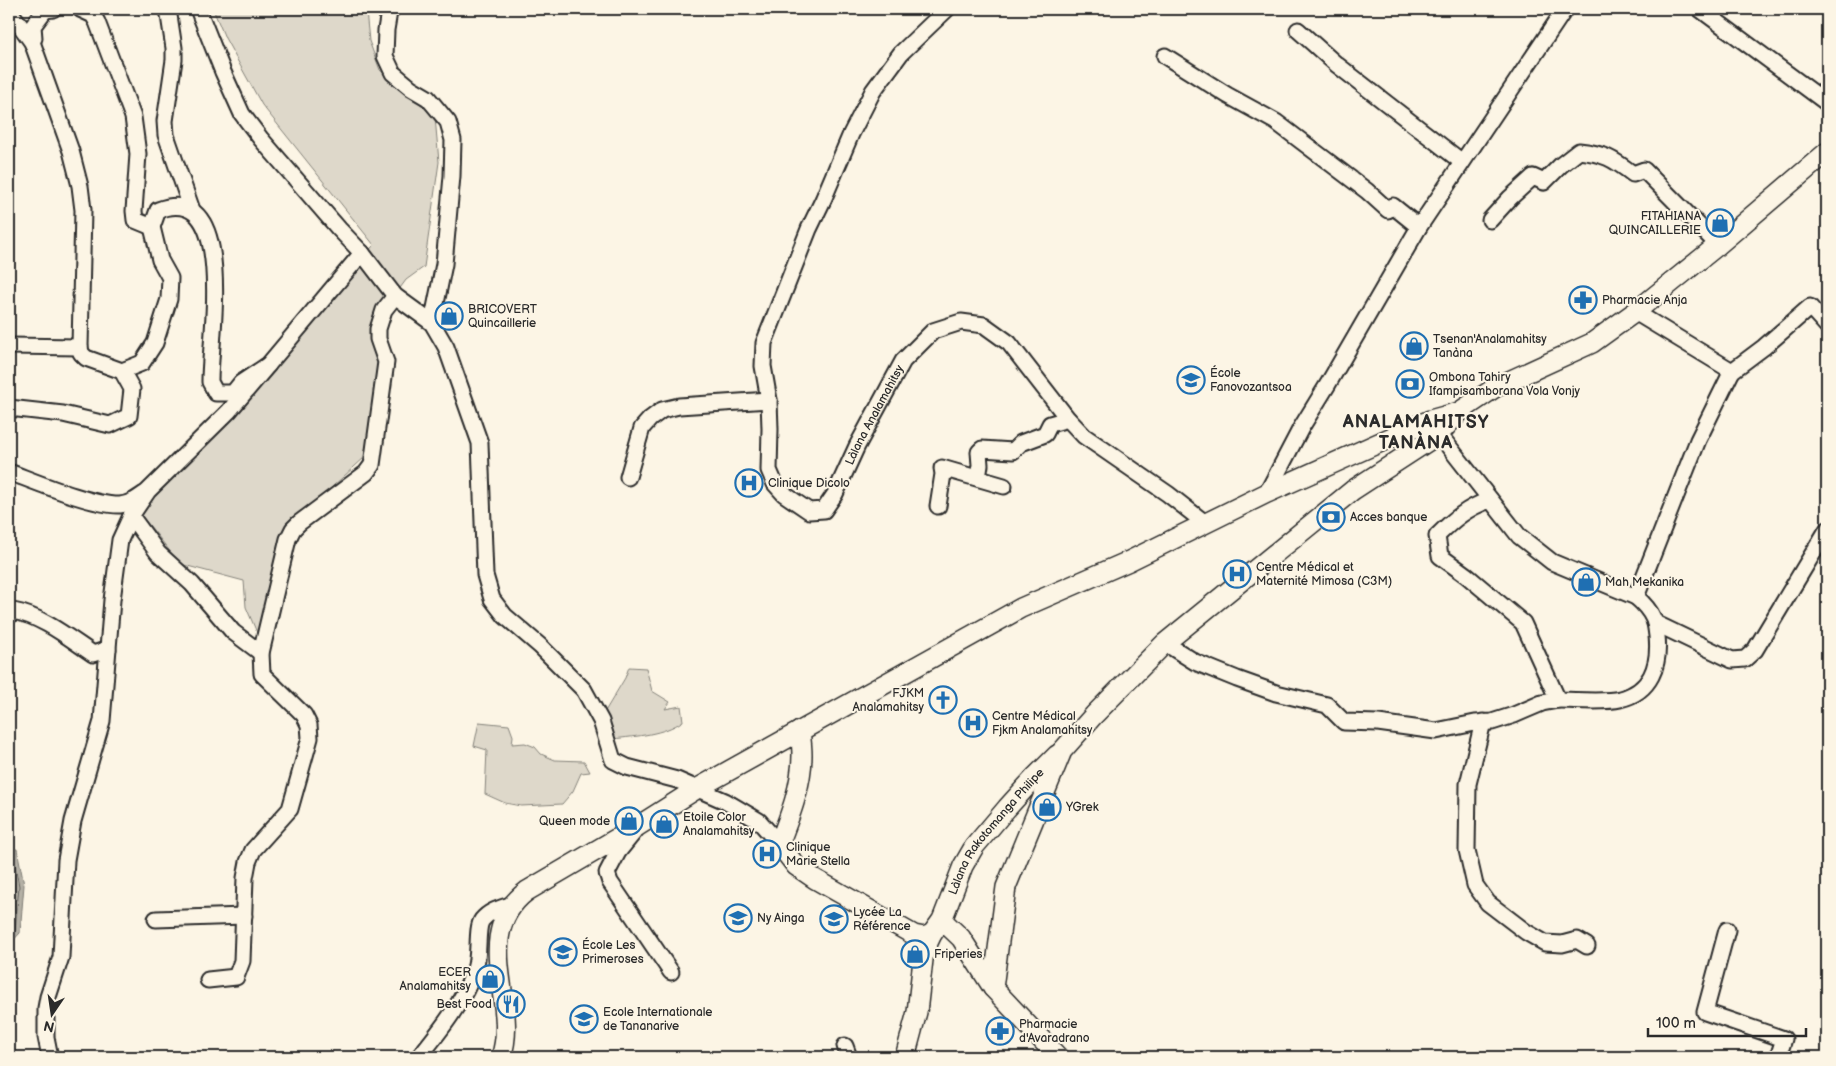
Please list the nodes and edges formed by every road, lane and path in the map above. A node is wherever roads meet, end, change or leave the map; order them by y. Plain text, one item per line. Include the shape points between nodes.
1 (53, 9) edge
2 (80, 9) edge
3 (168, 9) edge
4 (198, 9) edge
5 (392, 9) edge
6 (947, 9) edge
7 (1565, 9) edge
8 (1700, 9) edge
9 (9, 10) edge
10 (1298, 30) dead end
11 (32, 42) junction
12 (1165, 56) dead end
13 (1827, 103) edge
14 (1826, 159) edge
15 (1462, 162) junction
16 (192, 210) junction
17 (1490, 220) dead end
18 (152, 227) junction
19 (1419, 227) junction
20 (1718, 245) junction
21 (362, 253) junction
22 (396, 296) junction
23 (1635, 312) junction
24 (432, 323) junction
25 (1827, 326) edge
26 (9, 346) edge
27 (80, 347) junction
28 (268, 365) junction
29 (1732, 370) junction
30 (122, 371) junction
31 (769, 400) junction
32 (9, 408) edge
33 (1068, 419) junction
34 (1434, 427) junction
35 (1392, 437) junction
36 (1357, 453) junction
37 (1404, 456) junction
38 (9, 472) edge
39 (1374, 476) junction
40 (628, 477) dead end
41 (978, 478) junction
42 (1004, 486) dead end
43 (148, 491) junction
44 (1266, 493) junction
45 (1490, 500) junction
46 (938, 506) dead end
47 (131, 516) junction
48 (1204, 523) junction
49 (1827, 530) edge
50 (1636, 597) junction
51 (9, 616) edge
52 (1656, 623) junction
53 (1165, 643) junction
54 (108, 649) junction
55 (262, 653) junction
56 (1558, 700) junction
57 (1483, 722) junction
58 (800, 732) junction
59 (1062, 750) junction
60 (698, 788) junction
61 (638, 826) junction
62 (779, 844) junction
63 (513, 904) junction
64 (244, 916) junction
65 (156, 919) dead end
66 (937, 927) junction
67 (1727, 930) dead end
68 (1586, 946) dead end
69 (671, 972) dead end
70 (208, 980) dead end
71 (993, 988) junction
72 (50, 1057) edge
73 (419, 1057) edge
74 (501, 1057) edge
75 (905, 1057) edge
76 (1058, 1057) edge
77 (1778, 1057) edge

1 - 11 street via 45,10 34,26
2 - 18 street via 93,15 97,22 133,117 138,154 135,220
3 - 16 street via 174,60 166,135
4 - 21 street via 242,114
5 - 24 street via 384,56 393,72 428,98 448,122 453,140 444,264
6 - 31 street, Làlana Analamahitsy via 901,53 873,91 851,134 764,343 763,366
7 - 15 street
8 - 13 street
9 - 11 street
10 - 15 street via 1336,64
11 - 27 street via 70,151 82,199
12 - 19 street via 1276,122 1388,210 1393,206
14 - 20 main road
15 - 19 street
16 - 18 street via 174,206 158,210
16 - 28 street via 205,230 214,256 212,388 216,393 233,393 241,383
17 - 20 street via 1533,177 1544,182 1579,151 1600,153 1633,174 1644,170
18 - 30 street via 160,260 170,278 169,299 155,344 147,357 142,364
19 - 44 street via 1300,428
20 - 23 main road
21 - 22 street
21 - 28 street
22 - 24 street
22 - 55 street via 384,310 378,330 386,362 372,465 293,529 288,538
23 - 29 street
23 - 34 main road via 1592,343 1496,387
24 - 60 street via 446,347 480,443 486,575 492,599 505,616 584,690 601,721 613,760
25 - 29 street via 1810,307
26 - 27 street
27 - 30 street via 86,358
28 - 43 street via 229,411
29 - 50 street via 1698,440
30 - 32 street via 132,389 129,416 110,425 63,414
31 - 33 street, Làlana Analamahitsy via 769,470 784,494 809,511 824,510 829,504 904,361 933,331 961,322 984,325 1009,344
31 - 40 street via 662,410 642,428
33 - 41 street via 1050,424 1046,434 1021,443 1013,451 982,449 979,452
33 - 48 street, Làlana Analamahitsy via 1084,436
34 - 35 main road
34 - 37 main road, Làlana Rakotomanga Philipe
34 - 45 street
35 - 36 main road
35 - 37 main road
36 - 39 main road
36 - 44 main road
37 - 39 main road, Làlana Rakotomanga Philipe
38 - 43 street via 109,504 132,502
39 - 53 main road, Làlana Rakotomanga Philipe
41 - 42 street
41 - 46 street via 942,468
43 - 47 street
44 - 48 main road
45 - 50 street via 1519,536 1552,562
45 - 56 street via 1456,517 1437,536 1440,556 1523,623
47 - 54 street via 120,540 117,557
47 - 55 street via 158,553 192,584 233,632
48 - 58 main road via 1129,562 1021,608
49 - 52 street via 1755,650 1745,659 1732,660
50 - 52 street
51 - 54 street via 14,611 26,613 93,654
52 - 56 street via 1657,665 1650,679 1635,694 1619,700
53 - 57 street via 1195,662 1237,679 1276,693 1327,705 1344,722 1436,731
53 - 59 main road, Làlana Rakotomanga Philipe
54 - 72 street via 102,721 73,821 66,860 60,957 46,1008
55 - 64 street via 262,674 304,715 310,738 290,809 253,850 248,862 244,878
56 - 57 street
57 - 68 street via 1468,784 1467,850 1475,885 1488,903 1545,943 1562,944 1577,940
58 - 60 main road
58 - 62 main road via 800,773
59 - 66 main road, Làlana Rakotomanga Philipe via 974,847
59 - 71 main road via 1006,887
60 - 61 main road
60 - 62 street via 759,821
61 - 63 main road via 527,891
61 - 69 street via 607,873
62 - 66 main road via 796,866 815,879 914,935 924,937
63 - 73 street via 493,911 482,920 479,952 470,982
63 - 74 main road via 504,919 497,951 505,1022
64 - 65 street
64 - 70 street via 242,961 236,977
66 - 71 main road via 961,938
66 - 75 main road, Làlana Rakotomanga Philipe via 924,951 917,1012
67 - 77 street via 1705,1012 1784,1039
71 - 76 main road

